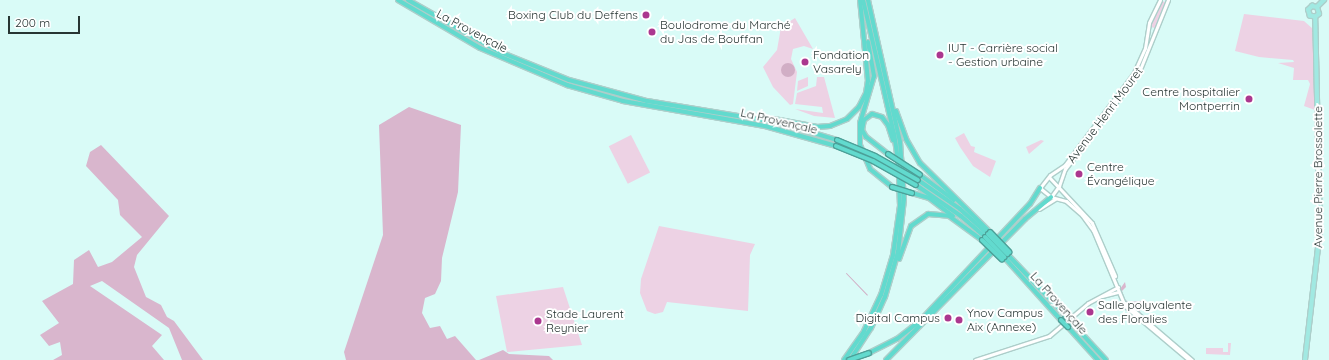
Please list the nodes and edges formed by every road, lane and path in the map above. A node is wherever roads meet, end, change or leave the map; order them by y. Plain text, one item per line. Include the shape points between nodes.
1 (398, 0) edge
2 (408, 0) edge
3 (862, 0) edge
4 (868, 0) edge
5 (1160, 0) edge
6 (1168, 0) edge
7 (1324, 0) edge
8 (1317, 7) junction
9 (1315, 17) junction
10 (864, 24) junction
11 (882, 67) junction
12 (657, 102) junction
13 (1049, 177) junction
14 (919, 178) junction
15 (1059, 186) junction
16 (1040, 188) junction
17 (1051, 197) junction
18 (1056, 199) junction
19 (900, 206) junction
20 (1035, 211) junction
21 (986, 236) junction
22 (1006, 255) junction
23 (1118, 290) junction
24 (1100, 295) junction
25 (885, 297) junction
26 (1137, 315) junction
27 (844, 360) edge
28 (850, 360) edge
29 (886, 360) edge
30 (975, 360) edge
31 (1098, 360) edge
32 (1106, 360) edge
33 (1189, 360) edge
34 (1192, 360) edge
35 (1305, 360) edge

1 - 21 highway, La Provençale, bridge via 480,48 567,85 623,101 765,126 836,146 873,161 916,185
2 - 12 highway, La Provençale via 466,35 521,62 596,88
3 - 10 highway
3 - 19 highway via 895,139
4 - 11 highway
5 - 13 main road, Avenue Henri Mouret via 1149,24 1145,48 1134,73 1065,165
6 - 15 main road, Avenue Henri Mouret via 1139,72 1065,169
7 - 8 main road
8 - 9 main road via 1319,14
8 - 9 main road via 1312,6 1308,10 1310,16
9 - 35 main road, Avenue Pierre Brossolette via 1320,230
10 - 12 highway via 867,85 865,97 856,112 843,122 817,126
10 - 21 highway, bridge via 874,76 860,119 860,145 870,169 892,187 936,203
11 - 21 highway via 902,129 914,154
11 - 25 highway via 900,142 904,192 898,252
12 - 14 highway, La Provençale, bridge via 780,123 837,140
13 - 15 main road
13 - 16 main road, Avenue Henri Mouret
14 - 19 highway, bridge via 888,154 868,140 863,132 863,121 868,116 880,115 888,125 896,154
14 - 21 highway, La Provençale via 960,209
15 - 17 main road, Avenue Henri Mouret
15 - 23 main road via 1096,228
16 - 17 main road
16 - 28 highway, bridge via 1030,204 913,328 892,343
17 - 18 main road
17 - 20 highway
18 - 20 main road
18 - 23 main road via 1066,202 1090,225
19 - 27 highway via 893,255 882,295 864,331
20 - 29 highway
21 - 22 highway, bridge
21 - 22 highway, bridge
21 - 25 highway via 946,214 931,213 922,216 909,230
22 - 31 highway, La Provençale, bridge
22 - 32 highway, La Provençale, bridge via 1053,301
23 - 24 main road
23 - 24 main road
23 - 26 main road
23 - 26 main road via 1125,306
24 - 30 main road via 1049,336
25 - 28 highway via 871,328
26 - 33 main road
26 - 34 main road

